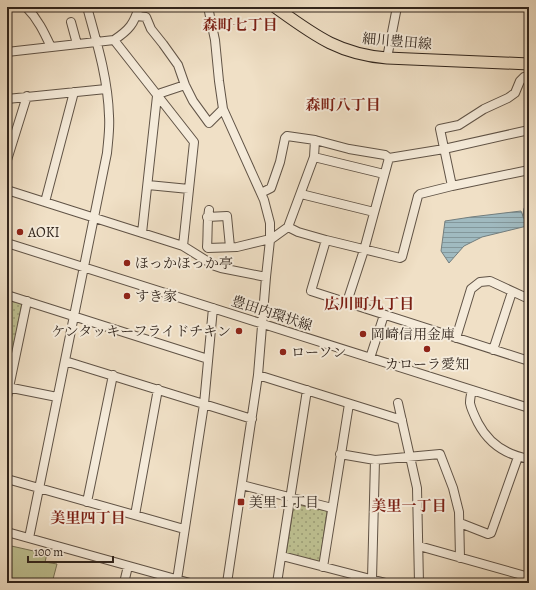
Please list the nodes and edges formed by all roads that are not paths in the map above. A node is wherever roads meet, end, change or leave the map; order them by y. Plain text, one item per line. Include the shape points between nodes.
1 (26, 7) edge
2 (87, 7) edge
3 (139, 7) edge
4 (208, 7) edge
5 (275, 7) edge
6 (397, 7) edge
7 (137, 16) junction
8 (71, 22) dead end
9 (114, 40) junction
10 (97, 43) junction
11 (78, 44) junction
12 (51, 47) junction
13 (7, 52) edge
14 (387, 58) junction
15 (529, 64) edge
16 (529, 76) edge
17 (185, 85) junction
18 (106, 88) junction
19 (74, 92) junction
20 (27, 96) junction
21 (157, 96) junction
22 (7, 99) edge
23 (222, 109) junction
24 (529, 130) edge
25 (315, 140) junction
26 (444, 149) junction
27 (314, 157) junction
28 (389, 158) junction
29 (7, 160) edge
30 (529, 170) edge
31 (384, 174) junction
32 (148, 185) junction
33 (452, 186) junction
34 (189, 189) junction
35 (7, 190) edge
36 (261, 193) junction
37 (301, 194) junction
38 (45, 202) junction
39 (374, 212) junction
40 (95, 219) junction
41 (288, 227) junction
42 (142, 233) junction
43 (270, 240) junction
44 (326, 240) junction
45 (7, 243) edge
46 (183, 246) junction
47 (230, 247) junction
48 (364, 250) junction
49 (84, 267) junction
50 (266, 277) junction
51 (512, 292) junction
52 (7, 295) edge
53 (529, 299) edge
54 (27, 301) junction
55 (347, 302) junction
56 (213, 308) junction
57 (384, 315) junction
58 (74, 316) junction
59 (263, 324) junction
60 (456, 338) junction
61 (493, 350) junction
62 (370, 358) junction
63 (208, 359) junction
64 (65, 361) junction
65 (529, 361) edge
66 (113, 375) junction
67 (258, 375) junction
68 (8, 387) edge
69 (158, 389) junction
70 (306, 390) junction
71 (472, 390) junction
72 (7, 397) edge
73 (57, 397) junction
74 (398, 403) dead end
75 (204, 404) junction
76 (349, 404) junction
77 (529, 408) edge
78 (252, 419) junction
79 (402, 420) junction
80 (340, 454) junction
81 (410, 456) junction
82 (518, 457) junction
83 (529, 459) edge
84 (375, 460) junction
85 (7, 479) edge
86 (242, 485) junction
87 (39, 489) junction
88 (290, 497) junction
89 (87, 502) junction
90 (332, 508) junction
91 (135, 515) junction
92 (460, 523) junction
93 (184, 529) junction
94 (7, 532) edge
95 (29, 538) junction
96 (419, 546) junction
97 (282, 556) junction
98 (460, 558) junction
99 (128, 566) junction
100 (323, 567) junction
101 (529, 577) edge
102 (372, 579) junction
103 (177, 580) junction
104 (124, 583) edge
105 (190, 583) edge
106 (227, 583) edge
107 (277, 583) edge
108 (386, 583) edge
109 (419, 583) edge

1 - 12 street via 44,30
2 - 10 street
3 - 7 street
4 - 23 street via 216,40
5 - 14 main road, 細川豊田線 via 330,44 366,56
6 - 14 street
7 - 9 street via 132,26
7 - 17 street via 146,17 151,29 178,65
8 - 11 street
9 - 10 street
9 - 21 street
10 - 11 street
10 - 18 street
11 - 12 street
12 - 13 street
14 - 15 main road, 細川豊田線
16 - 26 street via 520,81 515,93 508,98 459,125 440,130
17 - 21 street
17 - 23 street via 209,123
18 - 19 street
18 - 40 street via 110,118 109,136
19 - 20 street
19 - 38 street
20 - 22 street
20 - 29 street
21 - 32 street
21 - 34 street via 194,142
23 - 36 street
24 - 26 street
25 - 27 street
25 - 28 street
25 - 36 street via 288,136 285,138 271,188
26 - 28 street
26 - 33 street
27 - 31 street
27 - 37 street
28 - 31 street
30 - 33 street
31 - 39 street
32 - 34 street
32 - 42 street
33 - 48 street via 418,196 402,257
34 - 46 street
35 - 38 street
36 - 43 street via 268,214
37 - 39 street
37 - 41 street
38 - 40 street
39 - 48 street
40 - 42 street
40 - 49 street
41 - 43 street
41 - 44 street
42 - 46 street
43 - 47 street
43 - 50 street
44 - 48 street
44 - 55 street via 311,291
45 - 49 street, 豊田内環状線
46 - 50 street via 220,268
47 - 47 street via 207,247 208,214 227,216
48 - 55 street
49 - 56 street, 豊田内環状線
49 - 58 street
50 - 59 street
51 - 53 street
51 - 60 street via 490,281 480,282 471,289
51 - 61 street
52 - 54 street
54 - 58 street
54 - 68 street
55 - 57 street
56 - 59 street, 豊田内環状線
56 - 63 street
57 - 60 street
57 - 62 street
58 - 63 street
58 - 64 street
59 - 62 street, 豊田内環状線
59 - 67 street
60 - 61 street
61 - 65 street
62 - 71 street, 豊田内環状線
63 - 75 street
64 - 66 street
64 - 73 street
66 - 69 street
66 - 89 street
67 - 70 street
67 - 78 street
68 - 72 street
68 - 73 street
69 - 75 street
69 - 91 street
70 - 76 street
70 - 88 street
71 - 77 street, 豊田内環状線
71 - 82 street via 470,403 484,434 504,452
73 - 87 street
74 - 79 street
75 - 78 street
75 - 93 street
76 - 79 street
76 - 80 street
78 - 86 street
79 - 81 street
80 - 84 street
80 - 90 street
81 - 84 street
81 - 92 street via 438,453 441,455 453,488
81 - 96 street via 418,488
82 - 83 street
82 - 92 street via 490,533
84 - 102 street
85 - 87 street
86 - 88 street
86 - 106 street
87 - 89 street
87 - 95 street
88 - 90 street
88 - 97 street
89 - 91 street
90 - 100 street
91 - 93 street
92 - 98 street
93 - 103 street
94 - 95 street
95 - 99 street
96 - 98 street
96 - 109 street
97 - 100 street
97 - 107 street
98 - 101 street
99 - 103 street
99 - 104 street
100 - 102 street
102 - 108 street
103 - 105 street

